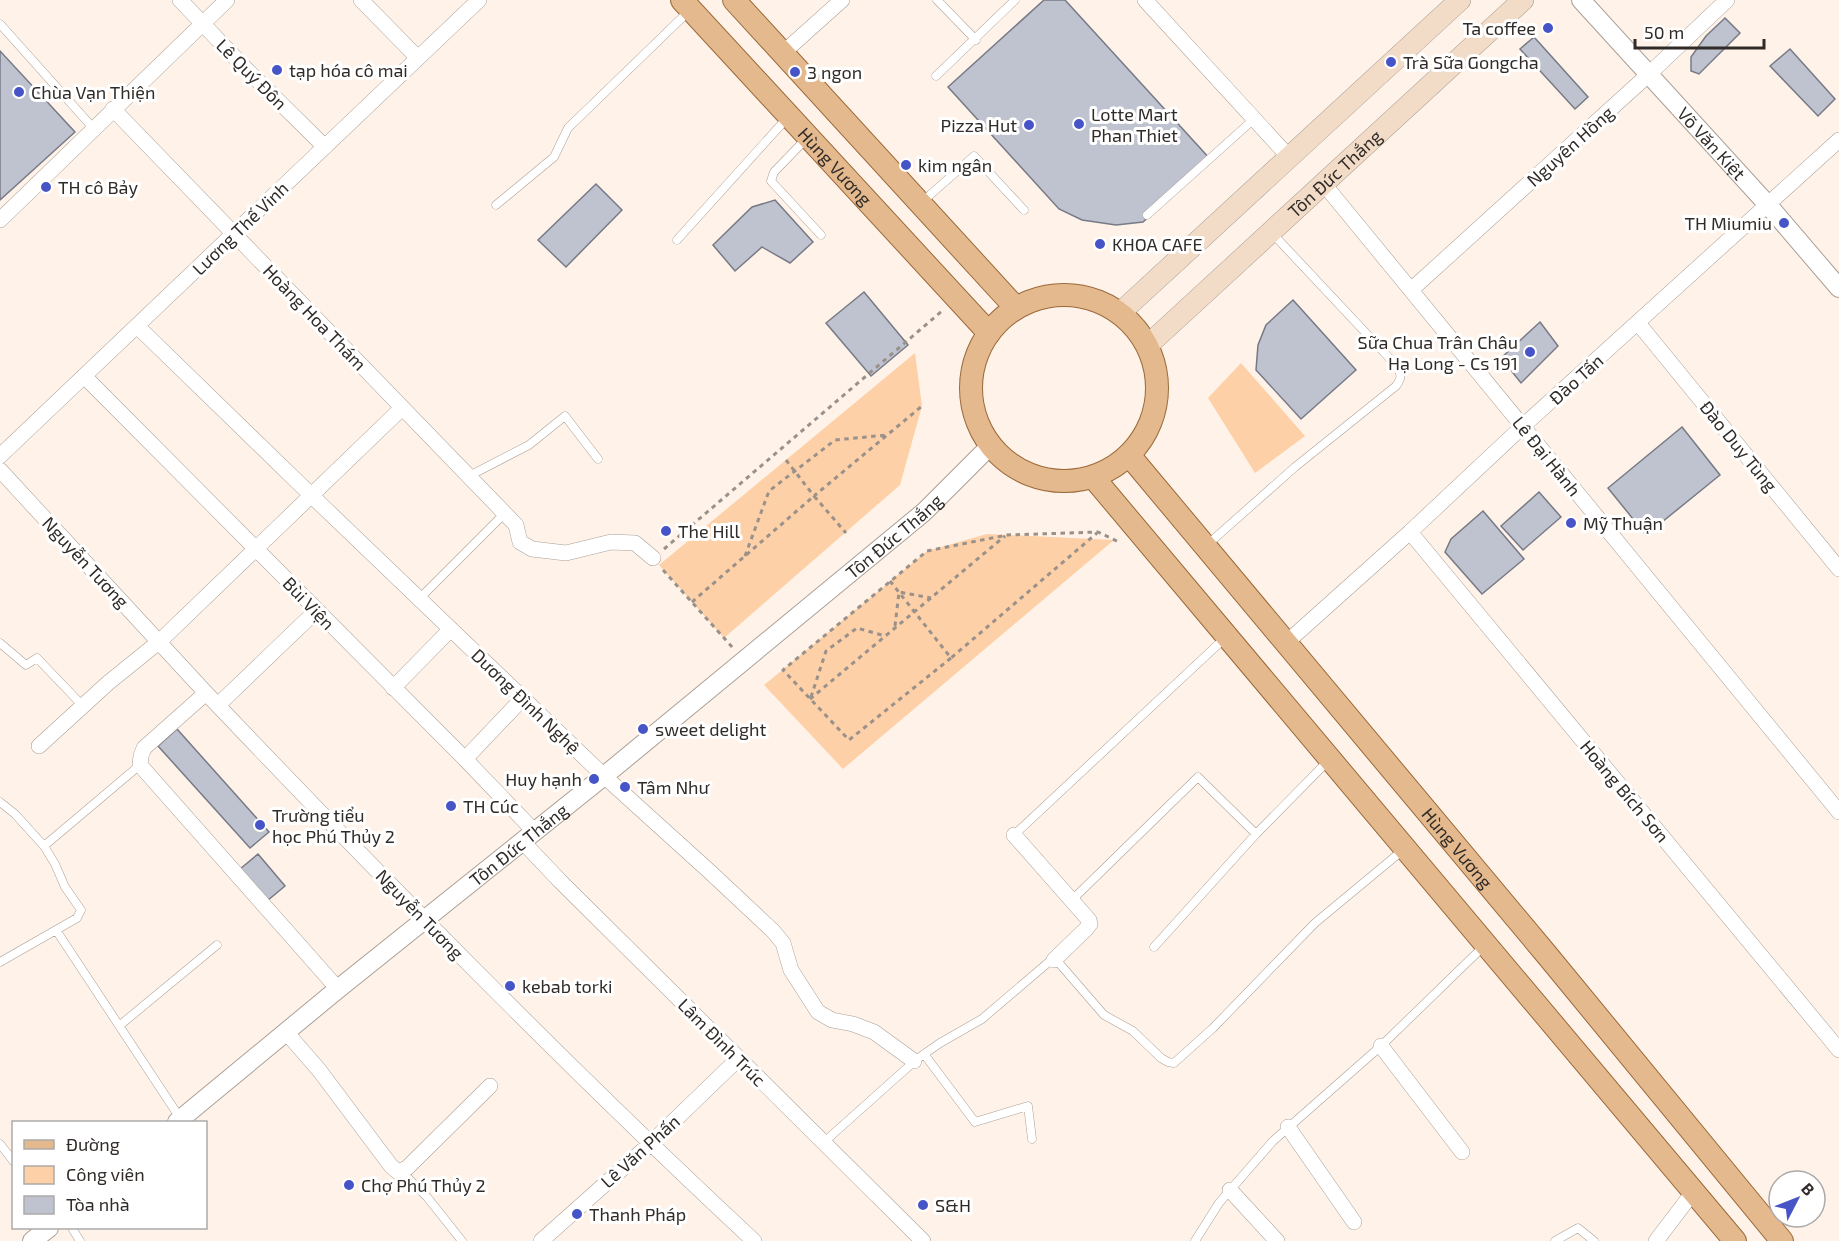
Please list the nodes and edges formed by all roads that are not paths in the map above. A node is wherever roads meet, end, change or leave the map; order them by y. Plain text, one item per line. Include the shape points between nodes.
1 (180, 0) edge
2 (227, 0) edge
3 (361, 0) edge
4 (479, 0) edge
5 (734, 0) edge
6 (842, 0) edge
7 (937, 0) edge
8 (1015, 0) edge
9 (1145, 0) edge
10 (1460, 0) edge
11 (1523, 0) edge
12 (1581, 0) edge
13 (1727, 0) edge
14 (686, 5) edge
15 (0, 24) edge
16 (203, 24) junction
17 (975, 40) junction
18 (784, 52) junction
19 (418, 58) junction
20 (1648, 75) junction
21 (936, 76) dead end
22 (113, 109) junction
23 (789, 116) junction
24 (1254, 118) junction
25 (94, 129) junction
26 (808, 137) junction
27 (1839, 140) edge
28 (325, 147) junction
29 (1289, 157) junction
30 (1323, 183) junction
31 (921, 203) junction
32 (496, 205) dead end
33 (1768, 205) junction
34 (1023, 210) dead end
35 (1147, 215) dead end
36 (0, 220) edge
37 (1271, 232) junction
38 (234, 234) junction
39 (821, 235) dead end
40 (677, 240) dead end
41 (1839, 288) edge
42 (1412, 290) junction
43 (1016, 308) junction
44 (1120, 313) junction
45 (1638, 323) junction
46 (137, 326) junction
47 (989, 333) junction
48 (1147, 346) junction
49 (84, 376) junction
50 (402, 408) junction
51 (1523, 426) junction
52 (991, 445) junction
53 (1129, 455) junction
54 (0, 456) edge
55 (598, 459) dead end
56 (0, 470) edge
57 (469, 476) junction
58 (1094, 477) junction
59 (312, 496) junction
60 (505, 513) junction
61 (1410, 532) junction
62 (1205, 547) junction
63 (256, 548) junction
64 (653, 558) road end
65 (1839, 569) edge
66 (420, 599) junction
67 (316, 611) junction
68 (451, 629) junction
69 (1227, 636) junction
70 (160, 641) junction
71 (0, 643) edge
72 (1286, 643) junction
73 (393, 688) junction
74 (206, 693) junction
75 (523, 698) junction
76 (218, 705) junction
77 (83, 706) junction
78 (39, 746) dead end
79 (465, 759) junction
80 (1330, 759) junction
81 (140, 765) junction
82 (604, 776) junction
83 (0, 802) edge
84 (1839, 812) edge
85 (1256, 834) junction
86 (1014, 835) joint
87 (528, 836) junction
88 (44, 846) junction
89 (1406, 849) junction
90 (1072, 900) junction
91 (1516, 918) junction
92 (424, 920) junction
93 (56, 930) junction
94 (1486, 944) junction
95 (217, 945) dead end
96 (1154, 947) dead end
97 (1054, 960) junction
98 (0, 962) edge
99 (338, 989) junction
100 (119, 1026) junction
101 (286, 1032) junction
102 (1381, 1046) junction
103 (1839, 1050) edge
104 (919, 1058) junction
105 (738, 1059) junction
106 (490, 1086) dead end
107 (179, 1121) edge
108 (1288, 1127) junction
109 (1032, 1139) dead end
110 (823, 1143) junction
111 (0, 1144) edge
112 (650, 1144) junction
113 (1462, 1152) dead end
114 (12, 1159) edge
115 (402, 1172) junction
116 (1230, 1190) junction
117 (1694, 1191) junction
118 (1354, 1222) dead end
119 (47, 1229) edge
120 (1657, 1240) edge
121 (32, 1241) edge
122 (462, 1241) edge
123 (541, 1241) edge
124 (754, 1241) edge
125 (923, 1241) edge
126 (1195, 1241) edge
127 (1277, 1241) edge
128 (1555, 1241) edge
129 (1594, 1241) edge
130 (1735, 1241) edge
131 (1782, 1241) edge

1 - 16 street, Lê Quý Đôn
2 - 16 street
3 - 19 street
4 - 19 street, Lương Thế Vinh
5 - 18 main road
6 - 18 street
7 - 17 lane
8 - 17 lane
9 - 24 street
10 - 29 main road
11 - 30 main road, Tôn Đức Thắng
12 - 20 street, Võ Văn Kiệt
13 - 20 street, Nguyên Hồng
14 - 23 main road, Hùng Vương
14 - 32 lane via 568,128 554,157
15 - 25 lane
16 - 22 street
16 - 28 street, Lê Quý Đôn
17 - 21 lane
18 - 31 main road
19 - 28 street, Lương Thế Vinh
20 - 33 street, Võ Văn Kiệt
20 - 42 street, Nguyên Hồng
22 - 25 street
22 - 38 street, Hoàng Hoa Thám
23 - 26 main road, Hùng Vương
23 - 40 lane
24 - 29 street
24 - 35 lane
25 - 36 street
26 - 39 lane via 774,172 771,181
26 - 47 main road, Hùng Vương
27 - 33 street, Đào Tấn
28 - 38 street, Lương Thế Vinh
29 - 44 main road
30 - 37 main road, Tôn Đức Thắng
30 - 42 street, Lê Đại Hành
31 - 34 lane via 974,156
31 - 43 main road
33 - 41 street, Võ Văn Kiệt
33 - 45 street, Đào Tấn
37 - 48 main road, Tôn Đức Thắng
37 - 62 lane via 1395,364 1401,380
38 - 46 street, Lương Thế Vinh
38 - 50 street, Hoàng Hoa Thám
42 - 51 street, Lê Đại Hành
43 - 44 main road via 1042,297 1069,295 1096,300
43 - 47 main road
44 - 48 main road
45 - 51 street, Đào Tấn
45 - 65 street, Đào Duy Tùng
46 - 49 street, Lương Thế Vinh
46 - 59 street, Dương Đình Nghệ
47 - 52 main road via 975,360 971,389 976,419
48 - 53 main road via 1155,368 1154,415 1144,437
49 - 54 street, Lương Thế Vinh
49 - 63 street, Bùi Viện
50 - 57 street, Hoàng Hoa Thám
50 - 59 street
51 - 61 street, Đào Tấn
51 - 84 street, Lê Đại Hành
52 - 58 main road via 1012,465 1038,477 1066,481
52 - 82 street, Tôn Đức Thắng via 924,512
53 - 58 main road
53 - 62 main road, Hùng Vương
55 - 57 lane via 565,416 529,445
56 - 70 street, Nguyễn Tương
57 - 60 street, Hoàng Hoa Thám
58 - 69 main road
59 - 63 street
59 - 66 street, Dương Đình Nghệ
60 - 64 street, Hoàng Hoa Thám via 516,525 520,542 532,549 567,553 611,542 635,543
60 - 66 lane
61 - 72 street, Đào Tấn
61 - 103 street, Hoàng Bích Sơn
62 - 72 main road, Hùng Vương
63 - 67 street, Bùi Viện
63 - 70 street
66 - 68 street, Dương Đình Nghệ
67 - 73 street, Bùi Viện
67 - 76 street
68 - 73 street
68 - 75 street, Dương Đình Nghệ
69 - 80 main road
69 - 86 lane
70 - 74 street, Nguyễn Tương
70 - 77 street
71 - 77 lane via 26,665 37,658
72 - 91 main road, Hùng Vương
73 - 79 street, Bùi Viện
74 - 76 street, Nguyễn Tương
74 - 81 street via 144,748
75 - 79 street
75 - 82 street, Dương Đình Nghệ
76 - 92 street, Nguyễn Tương
77 - 78 street
79 - 87 street, Bùi Viện
80 - 85 lane
80 - 89 main road
81 - 88 lane
81 - 99 street
82 - 87 street, Tôn Đức Thắng
82 - 104 street, Dương Đình Nghệ via 773,931 783,943 791,970 818,1012 874,1032
83 - 88 lane
85 - 90 lane via 1198,777
85 - 96 lane
86 - 90 street
87 - 92 street, Tôn Đức Thắng
87 - 105 street, Lâm Đình Trúc via 560,881
88 - 93 lane via 81,910 77,918
89 - 94 main road
89 - 97 lane via 1315,923 1174,1063 1161,1058 1124,1024 1104,1015
90 - 97 street via 1090,924
91 - 94 main road
91 - 131 main road, Hùng Vương
92 - 99 street, Tôn Đức Thắng
92 - 112 street, Nguyễn Tương
93 - 98 lane
93 - 100 lane
94 - 102 lane
94 - 117 main road
95 - 100 lane
97 - 104 lane via 1044,964 982,1019
99 - 101 street, Tôn Đức Thắng
100 - 107 lane
101 - 107 street, Tôn Đức Thắng
101 - 115 street via 395,1171
102 - 108 lane
102 - 113 street
104 - 109 lane via 975,1122 1028,1106
104 - 110 lane
105 - 110 street, Lâm Đình Trúc
105 - 112 street, Lê Văn Phấn
106 - 115 street
108 - 116 lane
108 - 118 street
110 - 125 street, Lâm Đình Trúc
111 - 114 lane
112 - 123 street, Lê Văn Phấn
112 - 124 street, Nguyễn Tương
115 - 122 lane
116 - 126 lane
116 - 127 street
117 - 120 street
117 - 130 main road
119 - 121 street
128 - 129 lane via 1578,1228

